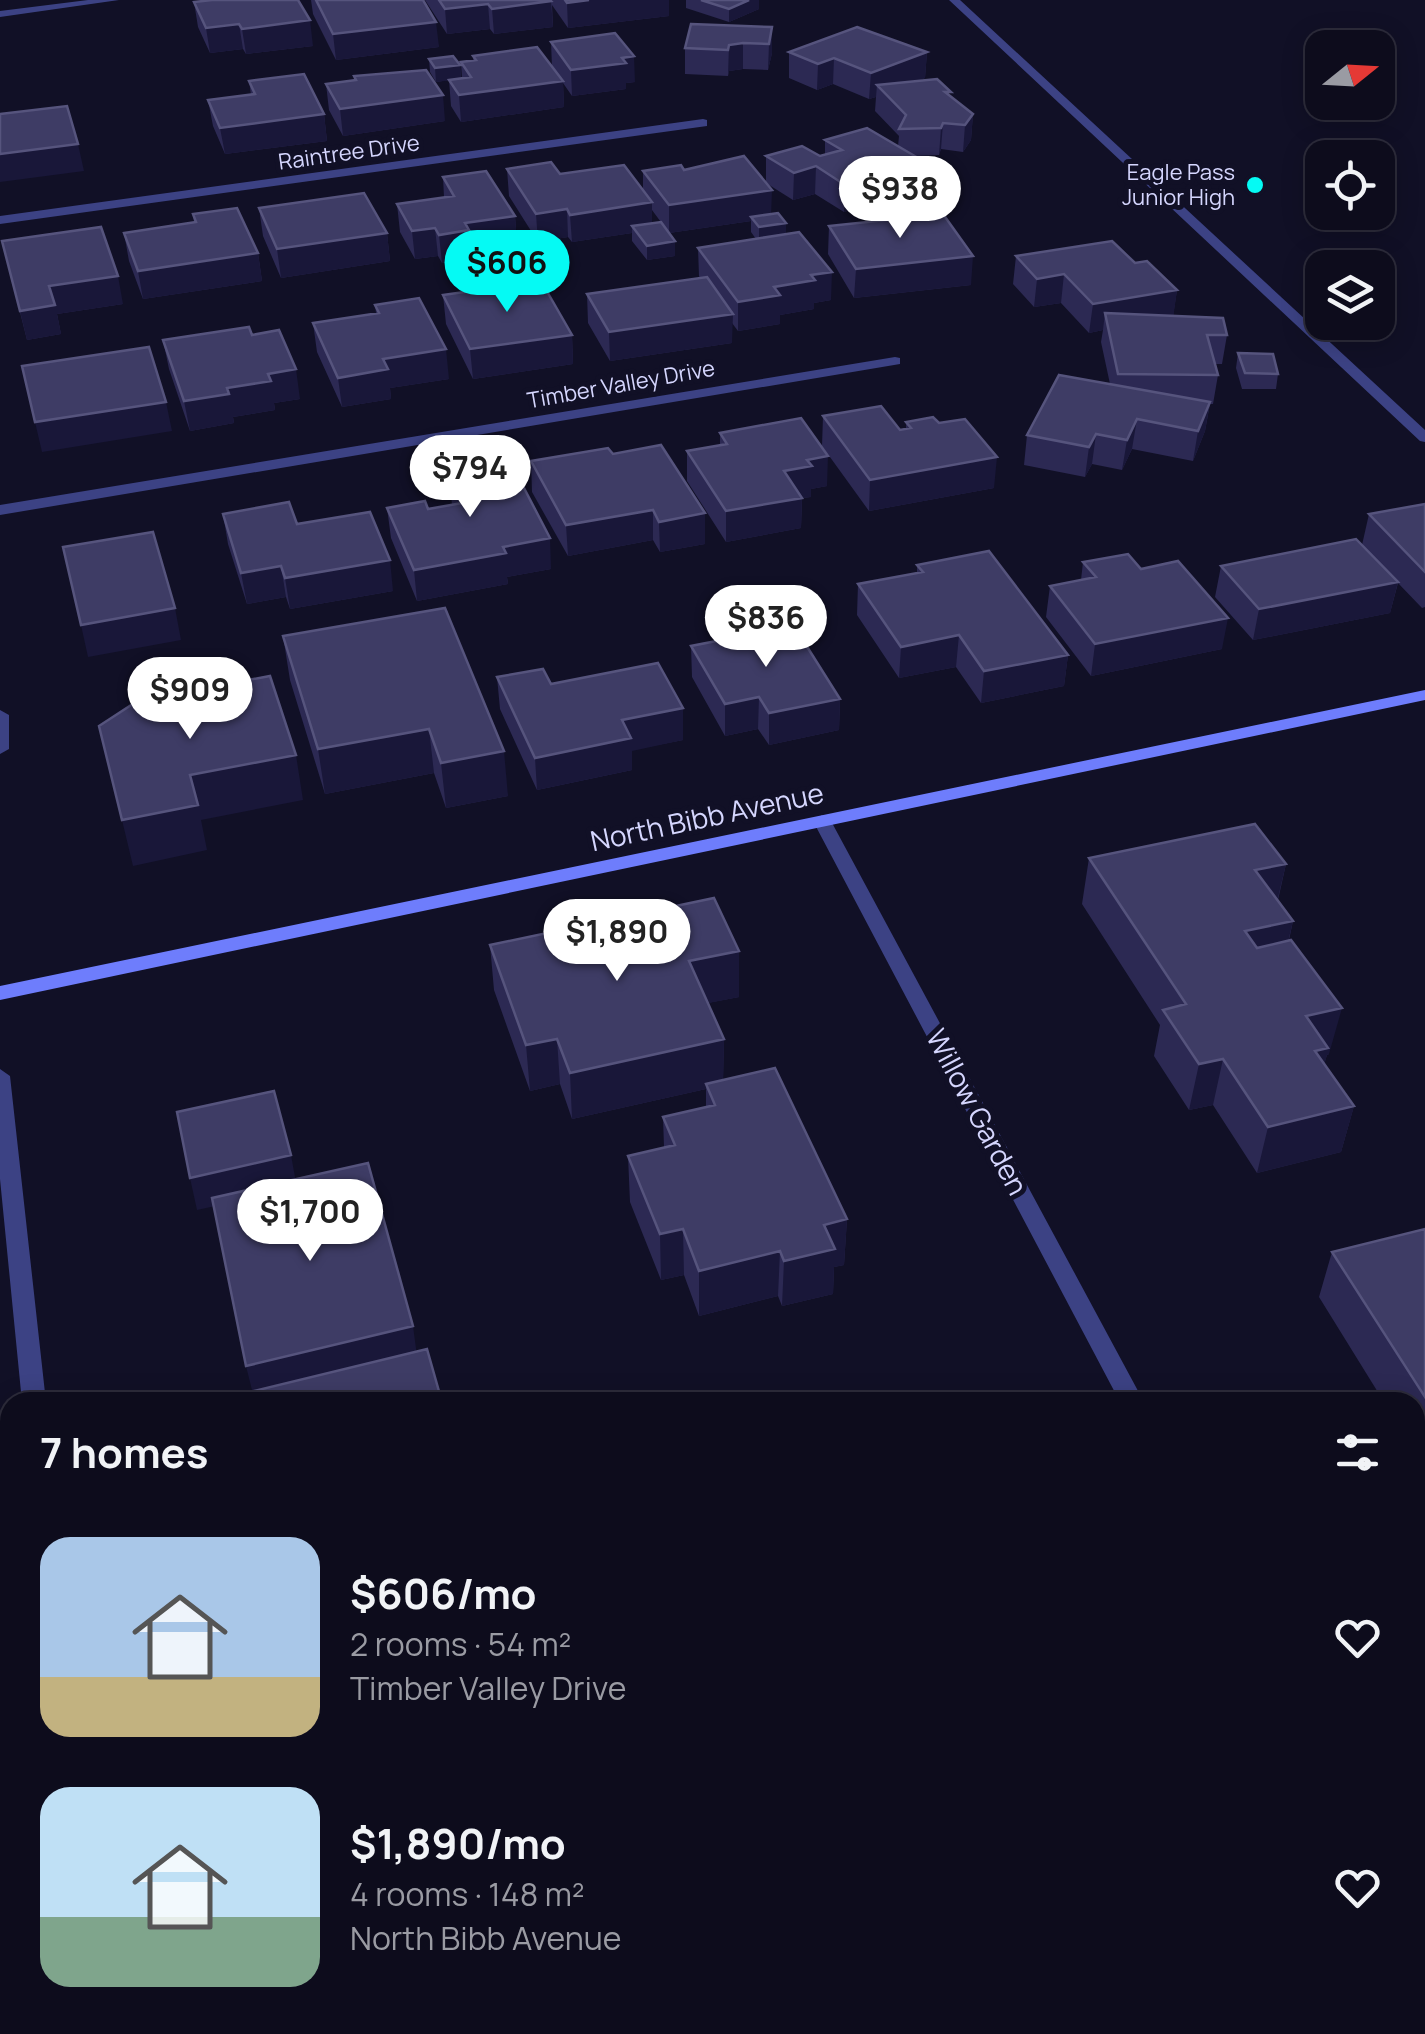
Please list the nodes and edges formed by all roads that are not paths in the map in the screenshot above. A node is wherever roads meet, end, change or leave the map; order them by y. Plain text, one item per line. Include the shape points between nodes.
1 (114, 0) edge
2 (954, 0) edge
3 (0, 14) edge
4 (703, 124) dead end
5 (0, 220) edge
6 (895, 361) dead end
7 (1425, 438) edge
8 (0, 510) edge
9 (1425, 696) edge
10 (0, 715) edge
11 (0, 748) edge
12 (822, 821) junction
13 (0, 993) edge
14 (0, 1076) edge
15 (33, 1392) edge
16 (1127, 1392) edge

1 - 3 street
2 - 7 street
4 - 5 street, Raintree Drive
6 - 8 street, Timber Valley Drive
9 - 12 main road, North Bibb Avenue
10 - 11 street
12 - 13 main road, North Bibb Avenue
12 - 16 street, Willow Garden
14 - 15 street

